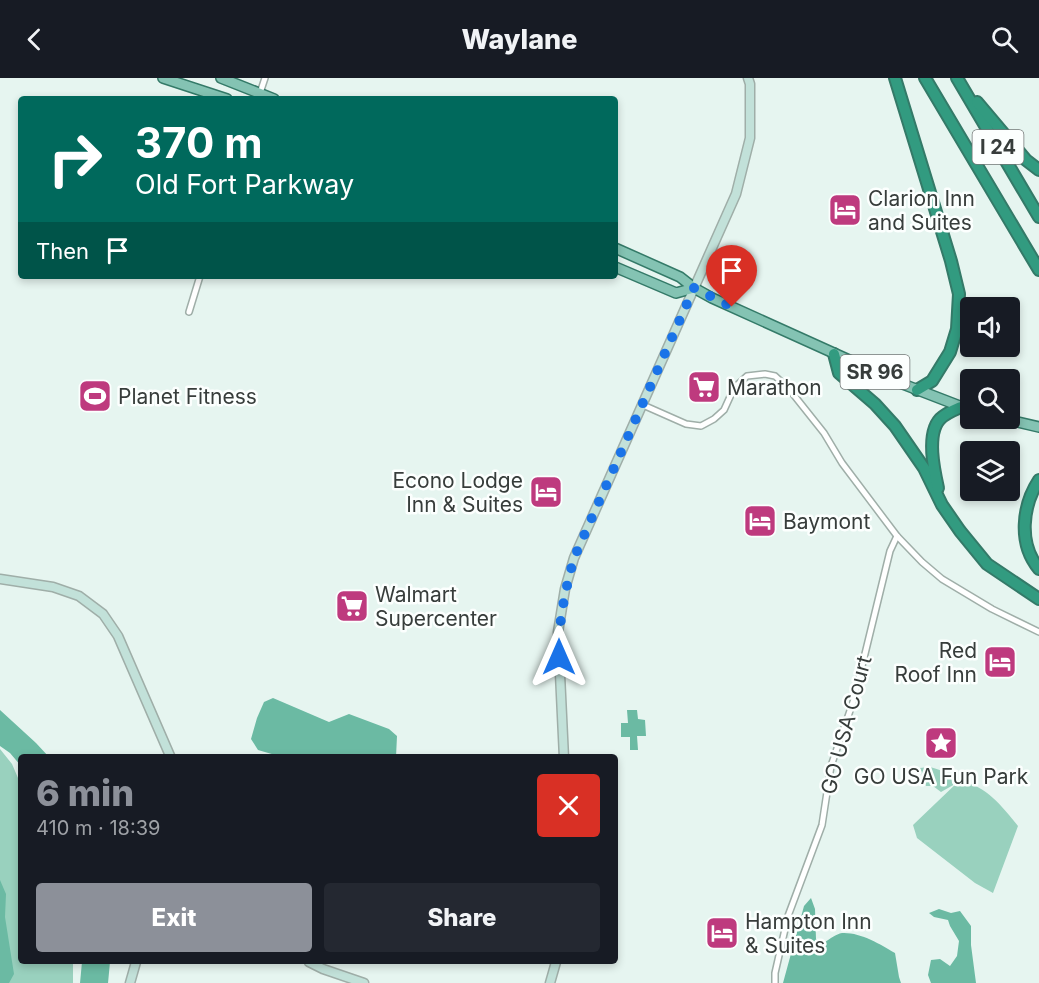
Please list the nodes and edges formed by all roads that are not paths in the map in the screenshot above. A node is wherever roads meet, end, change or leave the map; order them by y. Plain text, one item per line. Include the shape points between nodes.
1 (163, 78) edge
2 (222, 78) edge
3 (265, 78) edge
4 (748, 78) edge
5 (895, 78) edge
6 (925, 78) edge
7 (958, 78) edge
8 (218, 96) edge
9 (259, 96) edge
10 (1039, 170) edge
11 (1039, 217) edge
12 (618, 249) edge
13 (618, 268) edge
14 (1039, 270) edge
15 (199, 279) edge
16 (694, 288) junction
17 (189, 312) dead end
18 (834, 354) junction
19 (917, 390) junction
20 (643, 405) junction
21 (960, 407) edge
22 (960, 410) edge
23 (1020, 422) edge
24 (1039, 427) edge
25 (1039, 480) edge
26 (960, 531) junction
27 (897, 536) junction
28 (1039, 568) edge
29 (0, 579) edge
30 (1039, 599) edge
31 (1039, 632) edge
32 (169, 754) edge
33 (564, 754) edge
34 (135, 964) edge
35 (313, 964) edge
36 (555, 964) edge
37 (130, 983) edge
38 (364, 983) edge
39 (550, 983) edge
40 (775, 983) edge

1 - 8 main road
2 - 9 main road
3 - 9 street
4 - 16 street via 750,138 736,194
5 - 19 highway via 959,294 957,329 950,352 932,381
6 - 14 highway, I 24
7 - 10 highway via 1026,160
7 - 11 highway, I 24
12 - 16 main road, SR 96
13 - 16 main road, SR 96 via 676,293
15 - 17 street
16 - 18 main road, SR 96
16 - 20 street
18 - 19 main road, SR 96
18 - 26 highway via 839,373 895,426
19 - 21 main road, SR 96
20 - 27 street via 686,424 701,426 724,410 734,388 747,376 775,376 824,433
20 - 33 street via 574,558 565,589 558,632
22 - 26 highway via 946,414 935,427 932,461 939,490
23 - 24 main road
25 - 28 highway via 1029,497 1025,533
26 - 30 highway via 987,564
27 - 31 street via 942,579
27 - 40 street, GO USA Court via 854,699 831,766 822,825 788,916
29 - 32 street via 53,587 79,596 103,614 118,636
34 - 37 street
35 - 38 street
36 - 39 street

